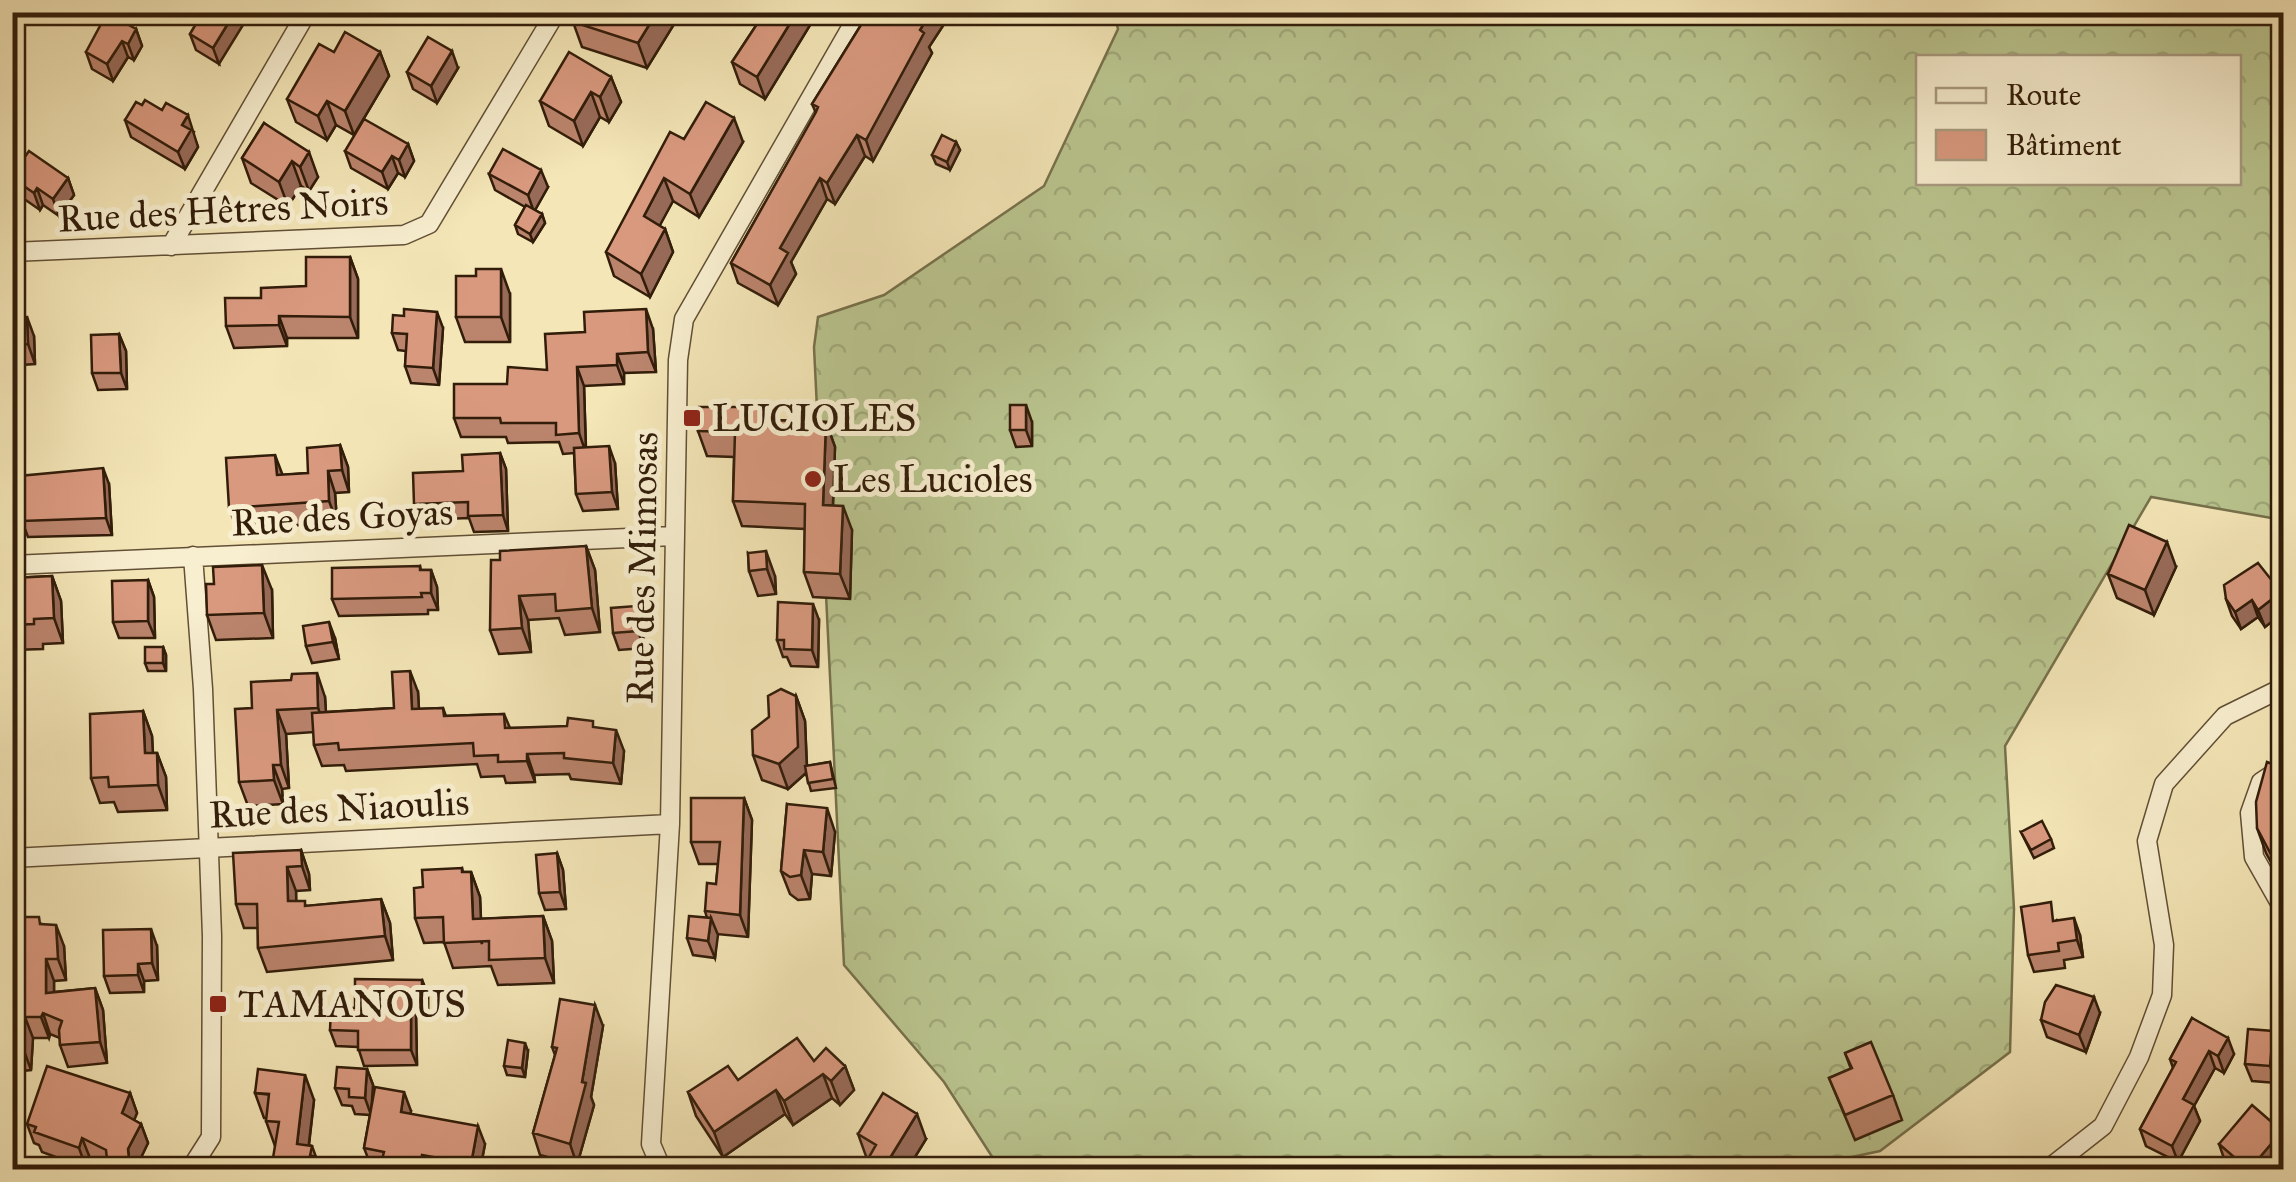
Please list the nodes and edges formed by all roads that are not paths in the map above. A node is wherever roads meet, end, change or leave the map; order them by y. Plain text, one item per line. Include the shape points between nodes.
1 (308, 12) edge
2 (556, 12) edge
3 (860, 12) edge
4 (170, 246) junction
5 (12, 252) edge
6 (674, 536) junction
7 (193, 556) junction
8 (12, 565) edge
9 (2284, 687) edge
10 (2284, 768) edge
11 (670, 824) junction
12 (208, 848) junction
13 (12, 858) edge
14 (2284, 910) edge
15 (190, 1170) edge
16 (662, 1170) edge
17 (2048, 1170) edge

1 - 4 street
2 - 4 street, Rue des Hêtres Noirs via 429,224 404,235
3 - 6 street, Rue des Mimosas via 684,319
4 - 5 street, Rue des Hêtres Noirs
6 - 7 street, Rue des Goyas
6 - 11 street, Rue des Mimosas
7 - 8 street, Rue des Goyas
7 - 12 street
9 - 17 street via 2225,716 2164,784 2146,841 2164,946 2162,994 2103,1126
10 - 14 street via 2261,782 2250,813 2254,857
11 - 12 street, Rue des Niaoulis
11 - 16 street, Rue des Mimosas via 651,1144
12 - 13 street, Rue des Niaoulis
12 - 15 street via 210,1137

